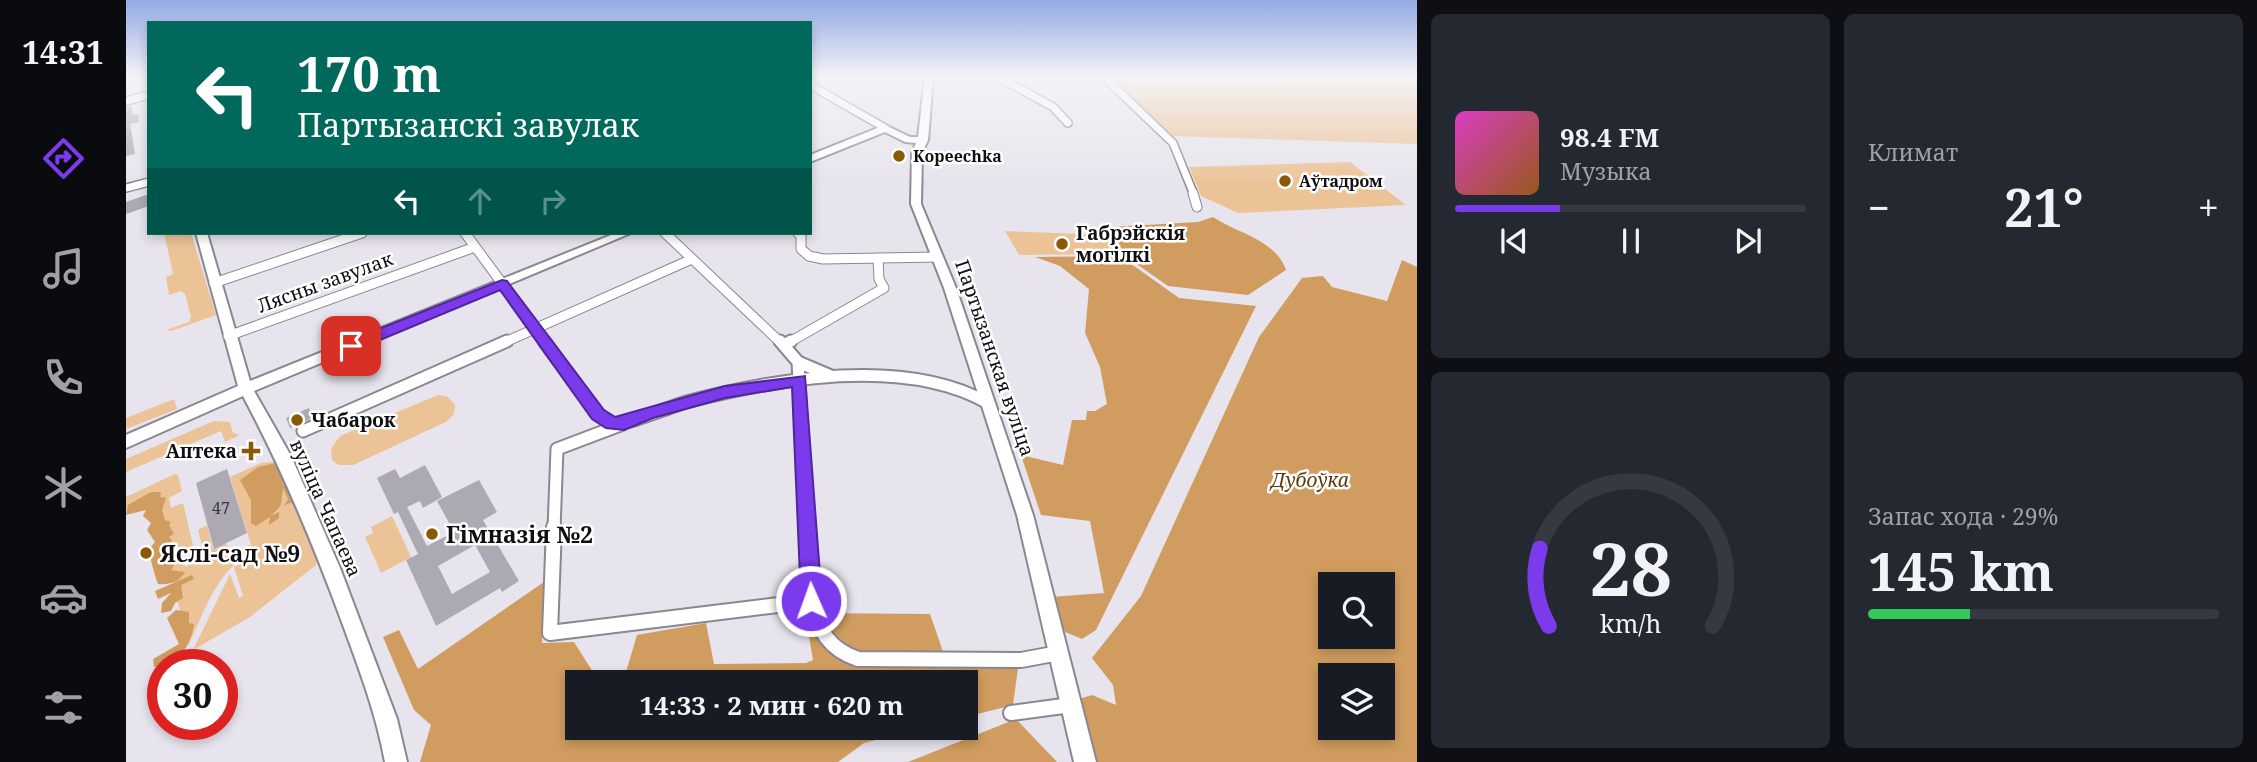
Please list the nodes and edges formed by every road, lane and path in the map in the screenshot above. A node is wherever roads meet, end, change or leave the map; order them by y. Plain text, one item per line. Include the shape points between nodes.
1 (858, 113) edge
2 (926, 113) edge
3 (1059, 113) edge
4 (1141, 113) edge
5 (1068, 123) dead end
6 (885, 128) junction
7 (903, 138) junction
8 (923, 140) junction
9 (917, 153) junction
10 (812, 158) edge
11 (147, 183) edge
12 (126, 188) edge
13 (1197, 207) dead end
14 (202, 235) edge
15 (356, 235) edge
16 (466, 235) edge
17 (620, 235) edge
18 (667, 235) edge
19 (798, 235) edge
20 (475, 247) junction
21 (938, 257) junction
22 (878, 258) junction
23 (692, 259) junction
24 (214, 283) junction
25 (502, 284) junction
26 (535, 328) junction
27 (228, 336) junction
28 (784, 345) junction
29 (799, 362) junction
30 (832, 376) junction
31 (800, 380) junction
32 (245, 390) junction
33 (991, 405) junction
34 (598, 414) junction
35 (624, 424) junction
36 (303, 431) dead end
37 (592, 434) junction
38 (126, 442) edge
39 (811, 601) junction
40 (1059, 653) junction
41 (1071, 705) junction
42 (1011, 713) dead end
43 (396, 762) edge
44 (1085, 762) edge

1 - 6 street
2 - 8 main road, Партызанская вуліца
3 - 5 street
4 - 13 street via 1173,143
6 - 7 main road
6 - 10 main road
7 - 8 main road
7 - 9 main road
8 - 9 main road, Партызанская вуліца
9 - 21 main road, Партызанская вуліца via 916,204
11 - 12 street
14 - 24 main road, вуліца Чапаева
15 - 24 street
16 - 20 street
17 - 25 main road
18 - 23 street
19 - 22 street via 801,249 814,257
20 - 25 street
20 - 27 street, Лясны завулак
21 - 22 street
21 - 33 main road, Партызанская вуліца
22 - 28 street via 884,288
23 - 26 street
23 - 28 street
24 - 27 main road, вуліца Чапаева
25 - 26 street
25 - 32 main road
26 - 34 street
26 - 36 street
27 - 32 main road, вуліца Чапаева
28 - 29 street
29 - 30 street
29 - 31 street
30 - 31 street
30 - 33 street via 930,378 979,395
31 - 35 street via 699,398
31 - 39 street
32 - 38 main road
32 - 43 main road, вуліца Чапаева via 283,456 331,568 387,719
33 - 40 main road, Партызанская вуліца via 1032,539
34 - 35 street via 608,422
34 - 37 street
35 - 37 street
37 - 39 street via 557,449 550,633
39 - 40 street via 825,639 841,654 858,659 1021,660
40 - 41 main road, Партызанская вуліца
41 - 42 street
41 - 44 main road, Партызанская вуліца

